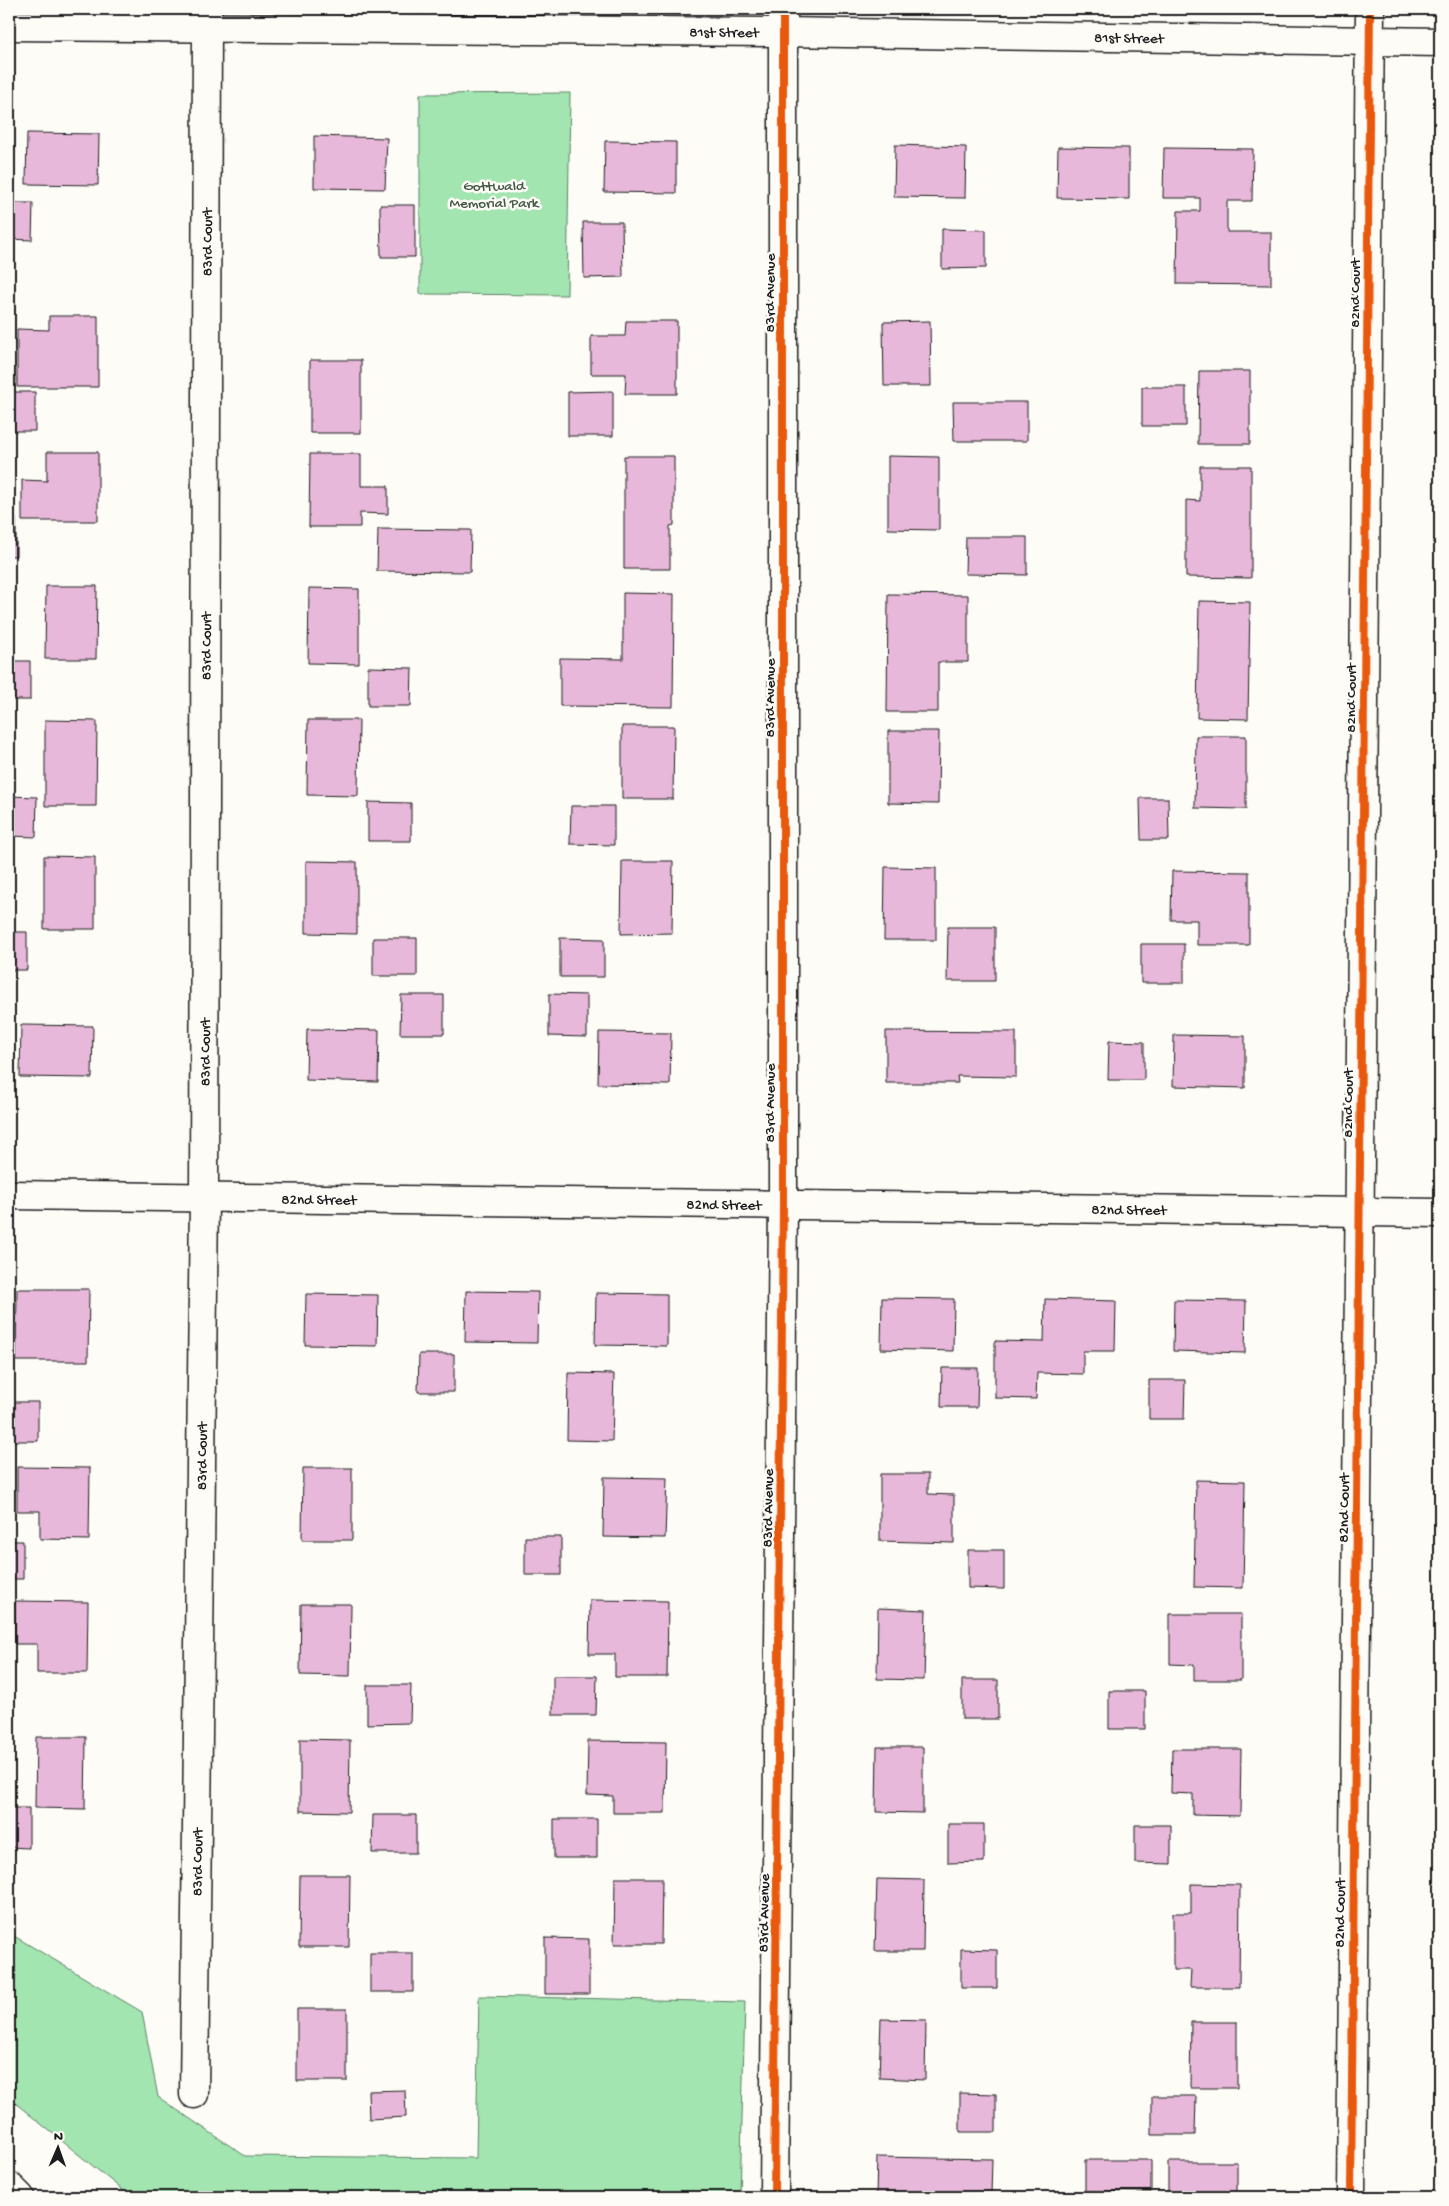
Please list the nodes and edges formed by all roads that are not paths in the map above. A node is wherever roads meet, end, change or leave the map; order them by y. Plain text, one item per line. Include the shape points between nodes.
1 (1370, 9) edge
2 (207, 18) edge
3 (782, 20) edge
4 (9, 26) edge
5 (1440, 42) edge
6 (1369, 43) junction
7 (9, 1195) edge
8 (204, 1198) junction
9 (783, 1205) junction
10 (1360, 1212) junction
11 (1440, 1212) edge
12 (194, 2094) dead end
13 (9, 2186) edge
14 (20, 2197) edge
15 (774, 2197) edge
16 (1351, 2197) edge

1 - 6 street, 82nd Court
2 - 3 street, 81st Street
2 - 4 street, 81st Street
2 - 8 street, 83rd Court
3 - 6 street, 81st Street
3 - 9 street, 83rd Avenue
5 - 6 street, 81st Street
6 - 10 street, 82nd Court
7 - 8 street, 82nd Street
8 - 9 street, 82nd Street
8 - 12 street, 83rd Court
9 - 10 street, 82nd Street
9 - 15 street, 83rd Avenue
10 - 11 street, 82nd Street
10 - 16 street, 82nd Court
13 - 14 street

